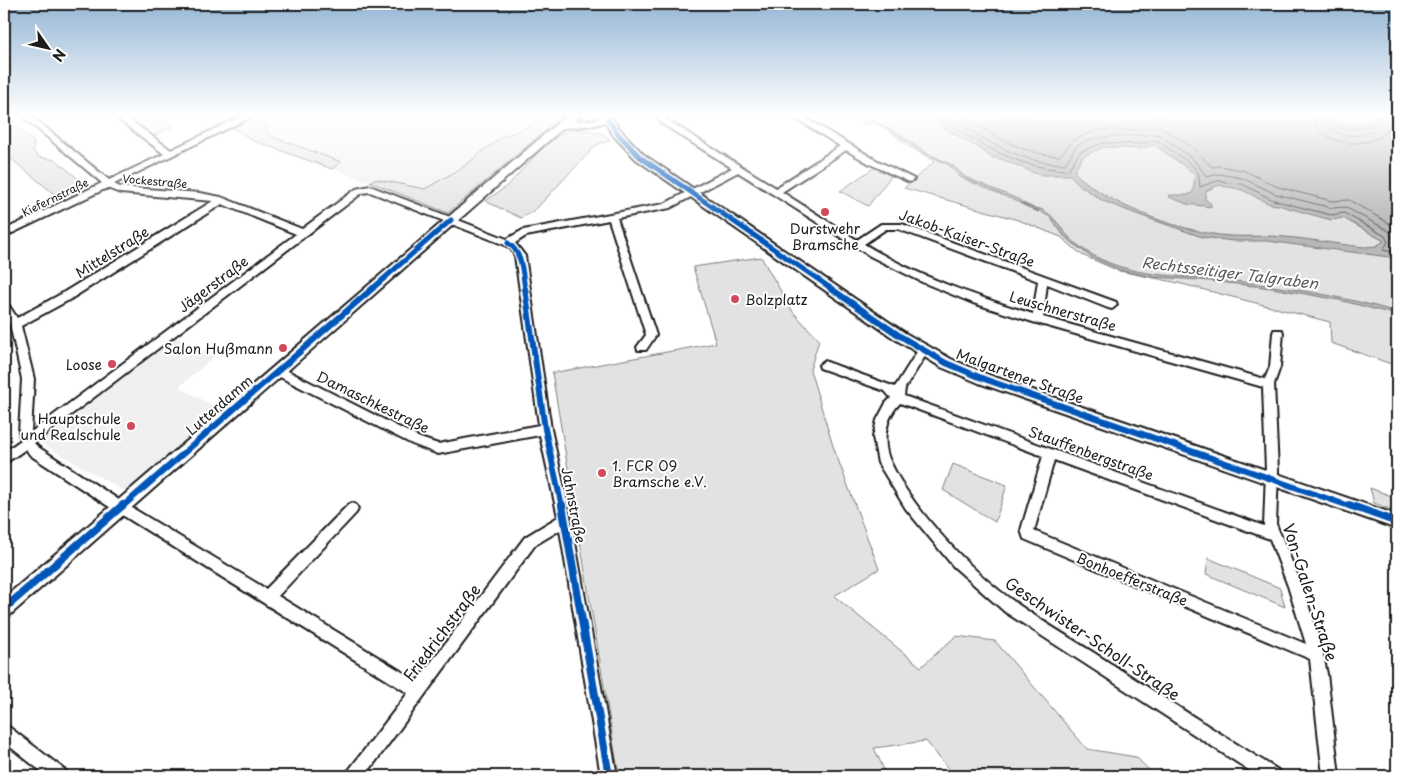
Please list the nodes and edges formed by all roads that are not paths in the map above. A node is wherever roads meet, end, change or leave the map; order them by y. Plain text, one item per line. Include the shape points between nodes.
1 (68, 151) edge
2 (166, 151) edge
3 (176, 151) edge
4 (531, 151) edge
5 (635, 151) edge
6 (712, 151) edge
7 (838, 151) edge
8 (856, 151) edge
9 (170, 154) junction
10 (738, 168) junction
11 (910, 179) dead end
12 (108, 184) junction
13 (776, 192) junction
14 (692, 193) junction
15 (221, 200) junction
16 (612, 216) junction
17 (451, 220) junction
18 (303, 233) junction
19 (4, 234) edge
20 (508, 242) junction
21 (857, 244) junction
22 (1043, 280) junction
23 (1112, 306) dead end
24 (4, 307) edge
25 (1037, 320) junction
26 (15, 324) junction
27 (1278, 333) dead end
28 (642, 347) dead end
29 (924, 350) junction
30 (824, 365) dead end
31 (278, 371) junction
32 (1268, 384) junction
33 (898, 398) junction
34 (545, 429) junction
35 (27, 442) junction
36 (1050, 454) junction
37 (4, 459) edge
38 (1272, 478) junction
39 (121, 507) junction
40 (352, 509) dead end
41 (565, 520) junction
42 (1397, 522) edge
43 (1274, 535) junction
44 (268, 596) junction
45 (4, 609) edge
46 (1314, 654) junction
47 (419, 691) junction
48 (4, 732) edge
49 (59, 776) edge
50 (355, 776) edge
51 (609, 776) edge
52 (1272, 776) edge
53 (1331, 776) edge

1 - 12 street, Vockestraße
2 - 9 street
3 - 9 street, Kiefernstraße
4 - 17 street, Lutterdamm
5 - 14 street, Malgartener Straße
6 - 10 street, Leuschnerstraße
7 - 13 street
8 - 11 street
9 - 12 street, Kiefernstraße
10 - 13 street, Leuschnerstraße
10 - 14 street
12 - 15 street, Vockestraße via 120,190
12 - 19 street, Kiefernstraße
13 - 21 street, Leuschnerstraße
14 - 16 street via 667,206
14 - 29 street, Malgartener Straße
15 - 18 street, Vockestraße
15 - 26 street, Mittelstraße via 65,298
16 - 20 street via 523,234
16 - 28 street via 651,335
17 - 18 street, Jägerstraße via 367,188 359,190
17 - 20 street
17 - 31 street, Lutterdamm
18 - 35 street, Jägerstraße
20 - 34 street, Jahnstraße via 520,256
21 - 22 street, Jakob-Kaiser-Straße via 884,226 899,226
21 - 25 street, Leuschnerstraße via 926,280
22 - 23 street, Jakob-Kaiser-Straße
22 - 25 street, Jakob-Kaiser-Straße
24 - 26 street
25 - 32 street, Leuschnerstraße
26 - 35 street via 28,379
27 - 32 street via 1275,367
29 - 33 street, Geschwister-Scholl-Straße via 900,387
29 - 38 street, Malgartener Straße via 984,379
30 - 33 street, Stauffenbergstraße via 889,388
31 - 34 street, Damaschkestraße via 438,449
31 - 39 street, Lutterdamm
32 - 38 street, Von-Galen-Straße
33 - 36 street, Stauffenbergstraße
33 - 52 street, Geschwister-Scholl-Straße via 883,420 879,437 884,463 910,506 958,562 1010,607
34 - 41 street, Jahnstraße
35 - 37 street, Jägerstraße
35 - 39 street via 42,458
36 - 43 street, Stauffenbergstraße
36 - 46 street, Bonhoefferstraße via 1027,530 1034,539
38 - 42 street, Malgartener Straße
38 - 43 street, Von-Galen-Straße via 1270,524
39 - 44 street
39 - 45 street, Lutterdamm
40 - 44 street
41 - 47 street, Friedrichstraße via 530,541
41 - 51 street, Jahnstraße
43 - 46 street, Von-Galen-Straße via 1295,586
44 - 47 street
46 - 53 street, Von-Galen-Straße via 1320,674
47 - 50 street, Friedrichstraße
48 - 49 street

